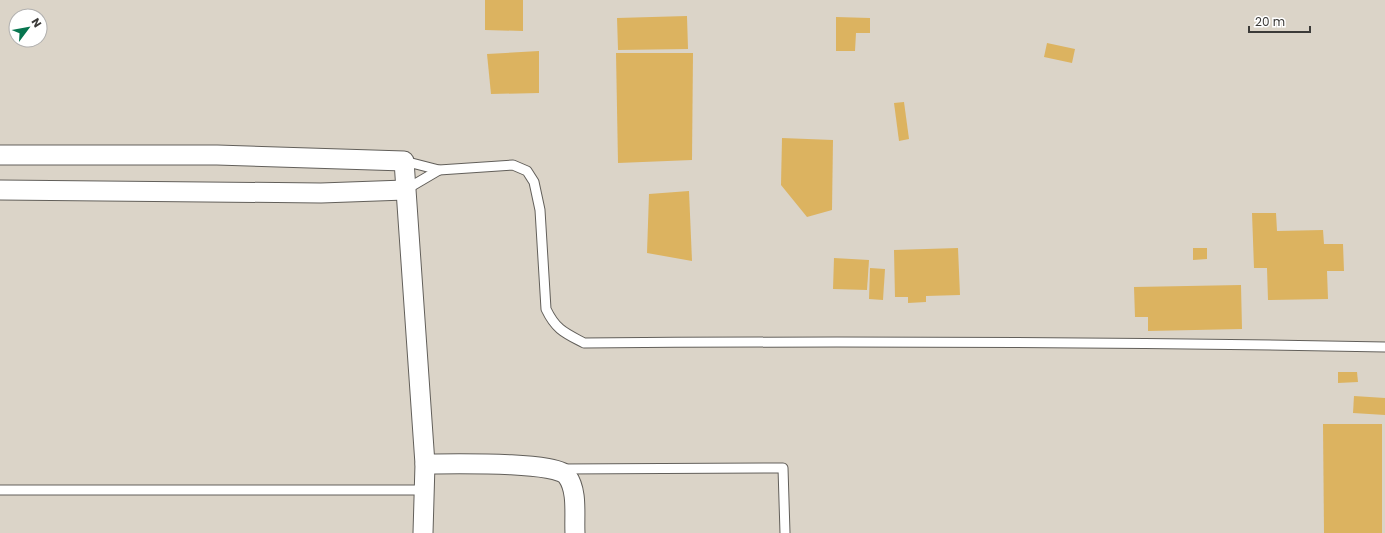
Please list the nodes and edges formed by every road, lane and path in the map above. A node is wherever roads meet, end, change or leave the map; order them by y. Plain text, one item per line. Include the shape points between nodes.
1 (0, 155) edge
2 (404, 161) junction
3 (439, 170) junction
4 (0, 190) edge
5 (405, 190) junction
6 (1385, 347) edge
7 (425, 464) junction
8 (554, 469) junction
9 (0, 490) edge
10 (424, 490) junction
11 (423, 533) edge
12 (575, 533) edge
13 (785, 533) edge

1 - 2 street via 217,155
2 - 3 lane
2 - 5 street
3 - 5 lane
3 - 6 lane via 513,165 527,170 534,182 540,210 546,309 552,322 561,332 584,343 1180,343
4 - 5 street via 321,194
5 - 7 street
7 - 8 street via 529,466
7 - 10 street
8 - 12 street via 566,474 573,487
8 - 13 lane via 783,468
9 - 10 lane
10 - 11 street

